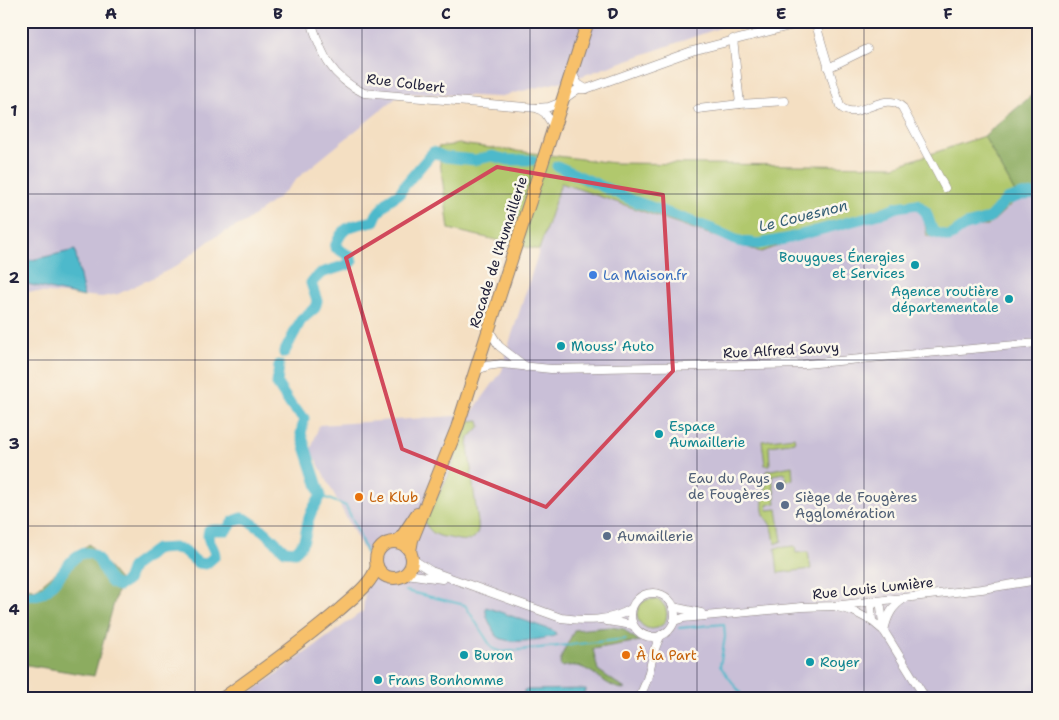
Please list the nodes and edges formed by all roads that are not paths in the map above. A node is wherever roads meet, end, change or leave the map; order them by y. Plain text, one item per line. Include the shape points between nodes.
1 (311, 21) edge
2 (588, 21) edge
3 (809, 21) edge
4 (815, 21) edge
5 (733, 39) junction
6 (867, 49) dead end
7 (828, 68) junction
8 (572, 73) junction
9 (586, 88) junction
10 (563, 100) junction
11 (785, 102) dead end
12 (740, 104) junction
13 (537, 108) junction
14 (698, 109) dead end
15 (554, 127) junction
16 (946, 188) dead end
17 (489, 330) junction
18 (1038, 343) edge
19 (526, 366) junction
20 (475, 371) junction
21 (432, 491) junction
22 (395, 542) junction
23 (411, 555) junction
24 (377, 566) junction
25 (406, 574) junction
26 (388, 578) junction
27 (454, 580) junction
28 (1038, 580) edge
29 (354, 596) junction
30 (907, 597) junction
31 (877, 601) junction
32 (833, 606) junction
33 (673, 607) junction
34 (631, 609) junction
35 (711, 615) junction
36 (600, 620) junction
37 (674, 621) junction
38 (872, 621) junction
39 (633, 625) junction
40 (884, 631) junction
41 (645, 635) junction
42 (661, 635) junction
43 (653, 657) junction
44 (222, 699) edge
45 (637, 699) edge
46 (926, 699) edge

1 - 13 street, Rue Colbert via 326,61 342,79 364,93
2 - 8 main road, Rocade de l'Aumaillerie
3 - 5 street, Rue Colbert
4 - 7 street
5 - 9 street, Rue Colbert
5 - 12 street
6 - 7 street
7 - 16 street via 843,109 857,111 886,101 902,107
8 - 9 street via 578,84
8 - 10 main road, Rocade de l'Aumaillerie
9 - 10 street, Rue Colbert
10 - 13 street, Rue Colbert via 549,108
10 - 15 main road, Rocade de l'Aumaillerie
11 - 12 street
12 - 14 street
13 - 15 street via 545,113
15 - 17 main road, Rocade de l'Aumaillerie
17 - 19 street, Rue Alfred Sauvy via 499,346
17 - 20 main road, Rocade de l'Aumaillerie
18 - 19 street, Rue Alfred Sauvy via 805,364 551,369
19 - 20 street, Rue Alfred Sauvy via 501,364
20 - 21 main road, Rocade de l'Aumaillerie via 451,446
21 - 22 main road, Rocade de l'Aumaillerie
21 - 23 main road, Rocade de l'Aumaillerie
22 - 23 main road via 404,545
22 - 24 main road via 379,549
23 - 25 main road via 412,564
23 - 27 street via 431,571
24 - 26 main road
24 - 29 main road
25 - 26 main road
25 - 27 street
26 - 29 main road
27 - 36 street via 561,618
28 - 30 street, Rue Louis Lumière
29 - 44 main road via 285,655
30 - 31 street, Rue Louis Lumière
30 - 40 street via 891,610
31 - 32 street, Rue Louis Lumière
31 - 38 street via 871,607
31 - 40 street via 881,607
32 - 35 street, Rue Louis Lumière
32 - 38 street via 853,611
33 - 34 street via 664,596 651,593 638,598
33 - 35 street, Rue Louis Lumière
33 - 37 street
34 - 36 street
34 - 39 street
35 - 37 street, Rue Louis Lumière
36 - 39 street
37 - 42 street
38 - 40 street
39 - 41 street
40 - 46 street
41 - 42 street
41 - 43 street
42 - 43 street
43 - 45 street via 647,682

